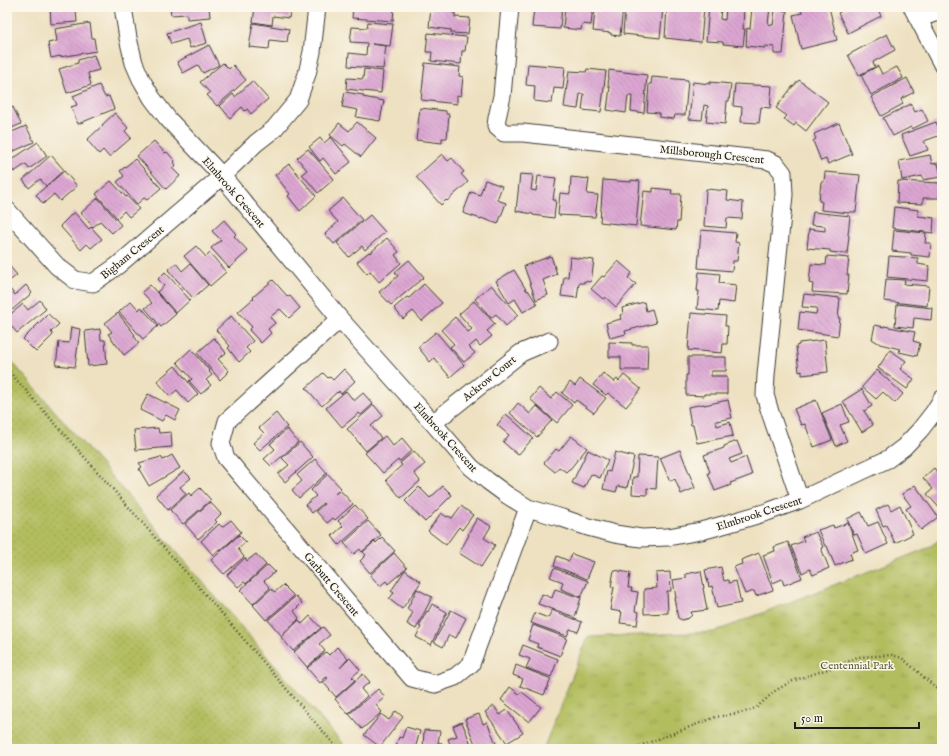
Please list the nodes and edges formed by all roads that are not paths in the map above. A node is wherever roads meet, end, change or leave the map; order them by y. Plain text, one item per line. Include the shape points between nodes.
1 (123, 7) edge
2 (317, 7) edge
3 (510, 7) edge
4 (942, 10) edge
5 (915, 13) edge
6 (942, 64) edge
7 (222, 176) junction
8 (7, 210) edge
9 (340, 319) junction
10 (549, 341) dead end
11 (942, 400) edge
12 (433, 423) junction
13 (800, 500) junction
14 (528, 508) junction

1 - 7 street, Elmbrook Crescent via 134,63 152,98 168,119
2 - 7 street, Bigham Crescent via 308,74 298,100 274,129
3 - 13 street, Millsborough Crescent via 502,96 496,126 504,133 767,160 776,164 783,173 784,195 765,395
4 - 5 street
5 - 6 street
7 - 8 street, Bigham Crescent via 117,266 93,283 75,280 57,266
7 - 9 street, Elmbrook Crescent
9 - 12 street, Elmbrook Crescent
9 - 14 street, Garbutt Crescent via 227,421 221,443 226,458 412,678 435,684 455,677 471,664
10 - 12 street, Ackrow Court via 521,352
11 - 13 street, Elmbrook Crescent via 920,430 888,459
12 - 14 street, Elmbrook Crescent via 471,468
13 - 14 street, Elmbrook Crescent via 701,530 668,537 641,538 588,527

